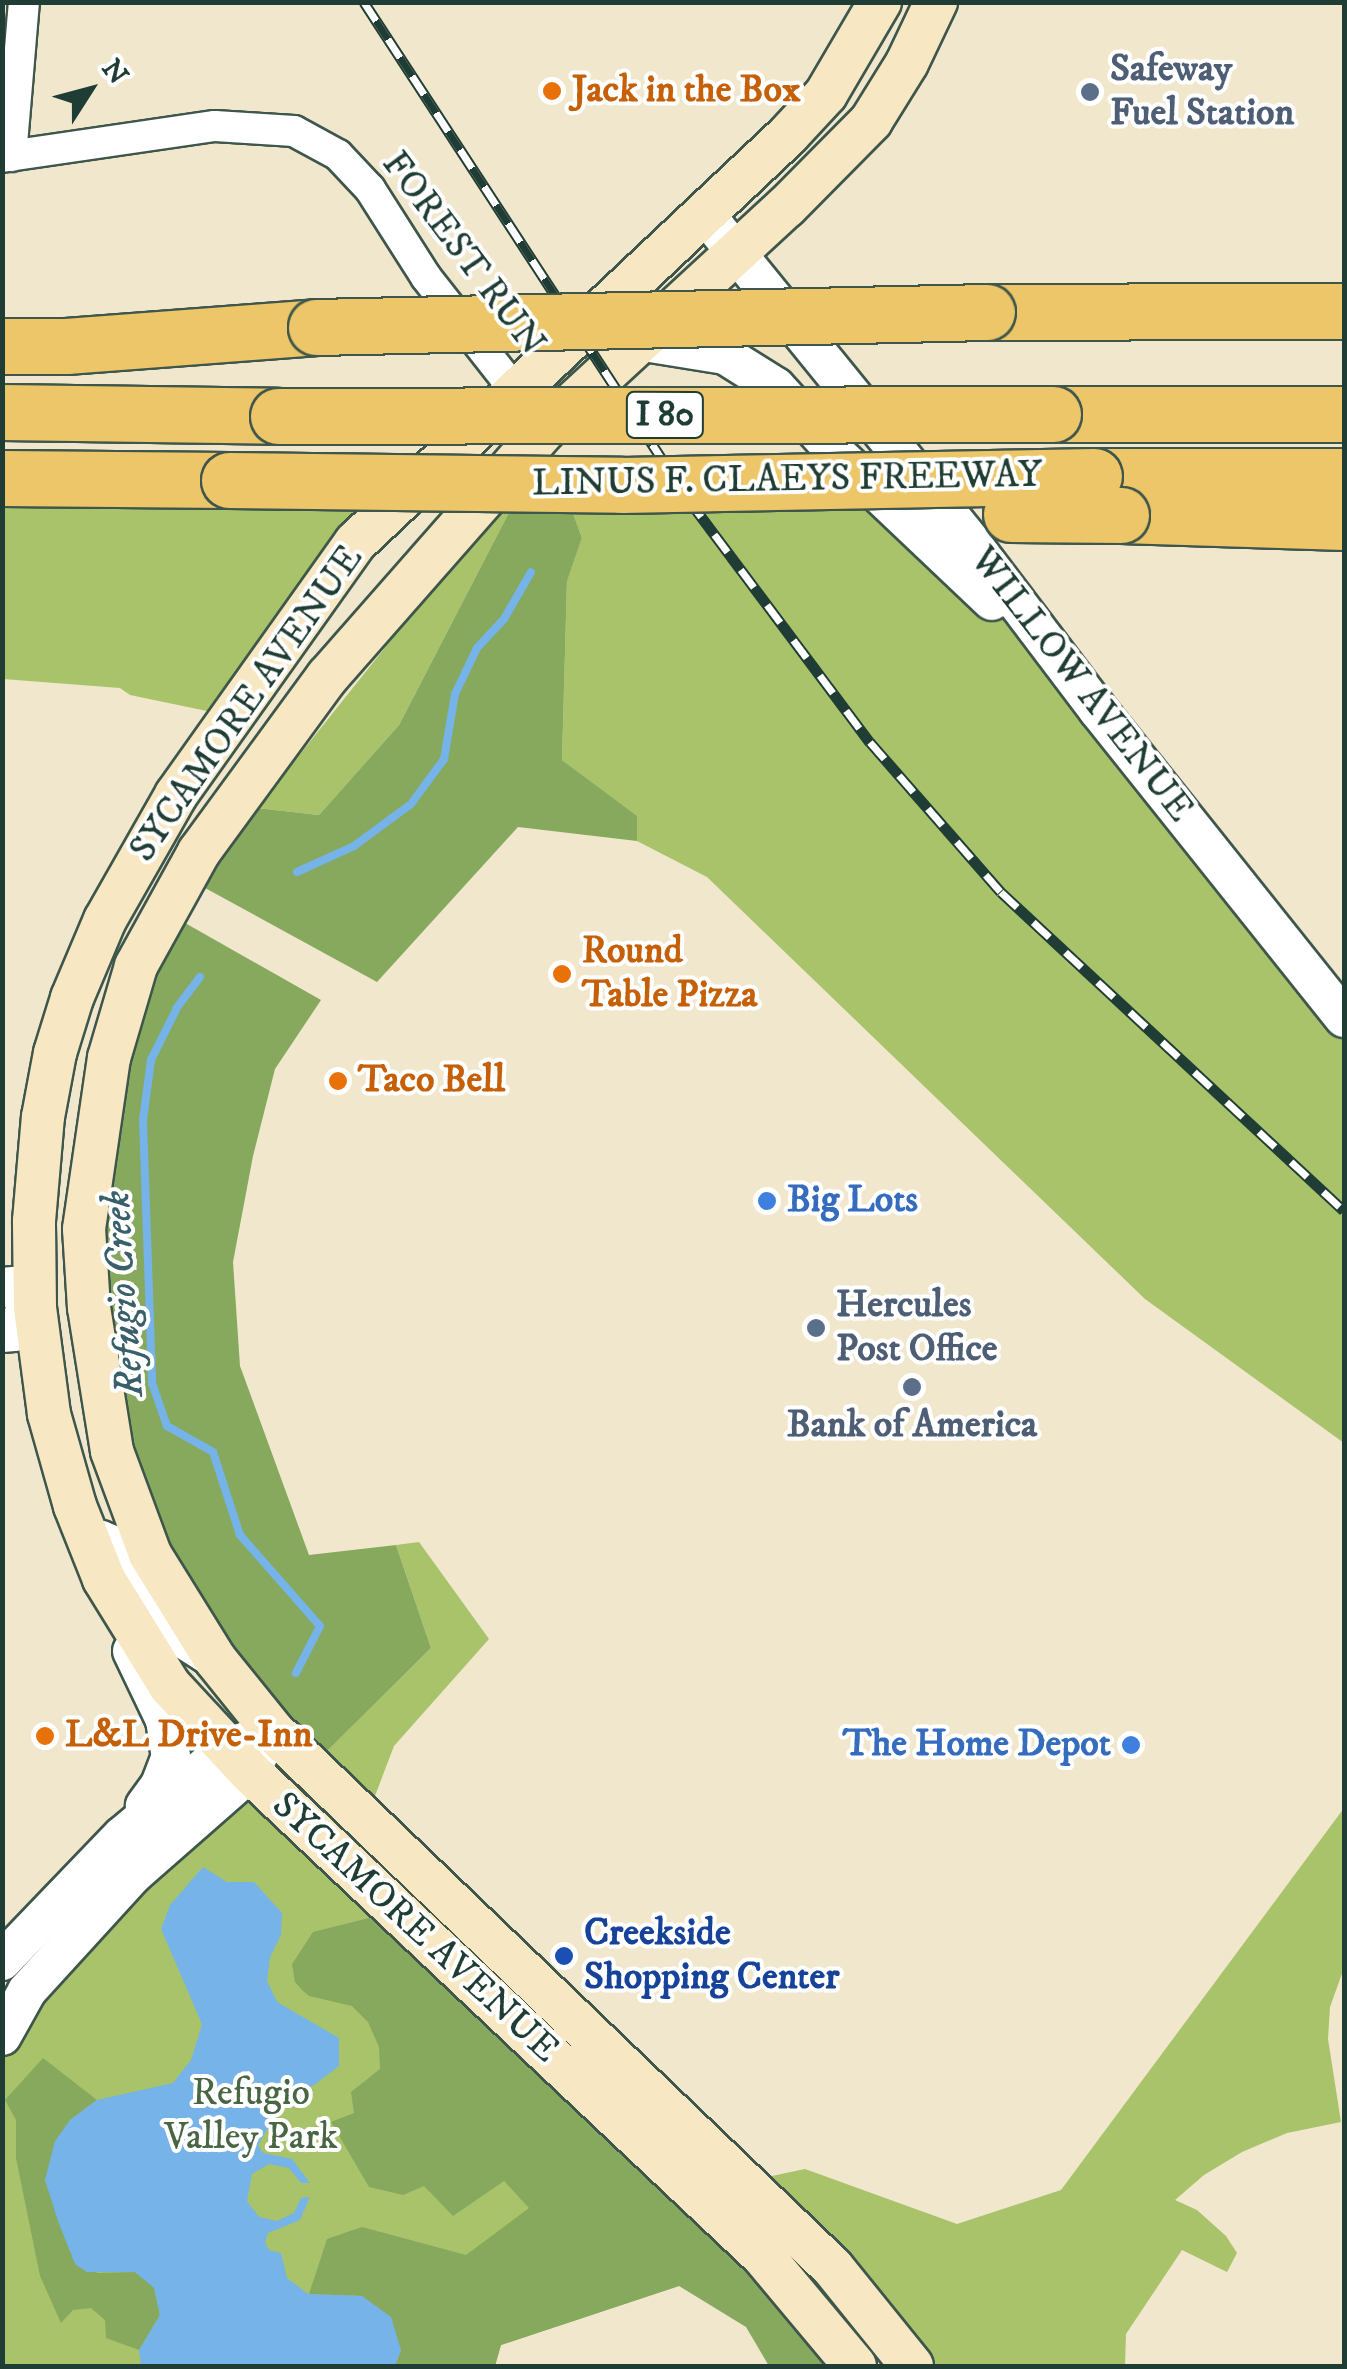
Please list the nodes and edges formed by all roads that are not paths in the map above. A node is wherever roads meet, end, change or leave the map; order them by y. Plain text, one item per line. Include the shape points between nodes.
1 (24, 2) edge
2 (880, 2) edge
3 (936, 2) edge
4 (7, 156) edge
5 (704, 214) junction
6 (733, 251) junction
7 (1344, 310) edge
8 (638, 341) junction
9 (2, 346) edge
10 (516, 391) junction
11 (2, 412) edge
12 (1344, 414) edge
13 (544, 428) junction
14 (1344, 476) edge
15 (2, 478) edge
16 (1107, 496) junction
17 (1344, 522) edge
18 (1098, 710) junction
19 (1344, 1018) edge
20 (89, 1308) junction
21 (17, 1309) edge
22 (96, 1560) junction
23 (215, 1659) junction
24 (272, 1731) junction
25 (238, 1761) junction
26 (122, 1836) junction
27 (2, 1961) edge
28 (2, 2036) edge
29 (855, 2366) edge
30 (912, 2366) edge

1 - 4 street, FOREST RUN
2 - 5 main road, SYCAMORE AVENUE via 826,94
3 - 6 main road, SYCAMORE AVENUE via 871,121
4 - 10 street, FOREST RUN via 215,126 294,131 338,155 370,189 426,276
5 - 6 street, WILLOW AVENUE
5 - 10 main road, SYCAMORE AVENUE
6 - 8 main road, SYCAMORE AVENUE
6 - 18 street, WILLOW AVENUE via 971,542
7 - 9 highway, bridge via 316,327
8 - 13 main road, SYCAMORE AVENUE
8 - 18 street via 725,355 776,387
10 - 13 street, FOREST RUN
10 - 21 main road, SYCAMORE AVENUE via 356,542 176,795 104,920 55,1053
11 - 12 highway, LINUS F. CLAEYS FREEWAY / I 80, bridge
13 - 20 main road, SYCAMORE AVENUE via 328,676 199,852 136,966 108,1058 92,1150 84,1228
14 - 16 highway, LINUS F. CLAEYS FREEWAY
15 - 16 highway, LINUS F. CLAEYS FREEWAY / I 80, bridge via 622,486 900,482 967,514
16 - 17 highway
18 - 19 street, WILLOW AVENUE
20 - 21 street
20 - 23 main road, SYCAMORE AVENUE via 112,1451 150,1554
21 - 22 main road, SYCAMORE AVENUE
22 - 23 street via 101,1540 123,1549 174,1632
22 - 25 main road, SYCAMORE AVENUE via 170,1686
22 - 26 street via 165,1720 171,1756 160,1785
23 - 24 main road, SYCAMORE AVENUE
24 - 25 street
24 - 30 main road, SYCAMORE AVENUE via 731,2166 832,2267
25 - 26 street
25 - 28 street via 26,1991
25 - 29 main road, SYCAMORE AVENUE via 763,2256
26 - 27 street

